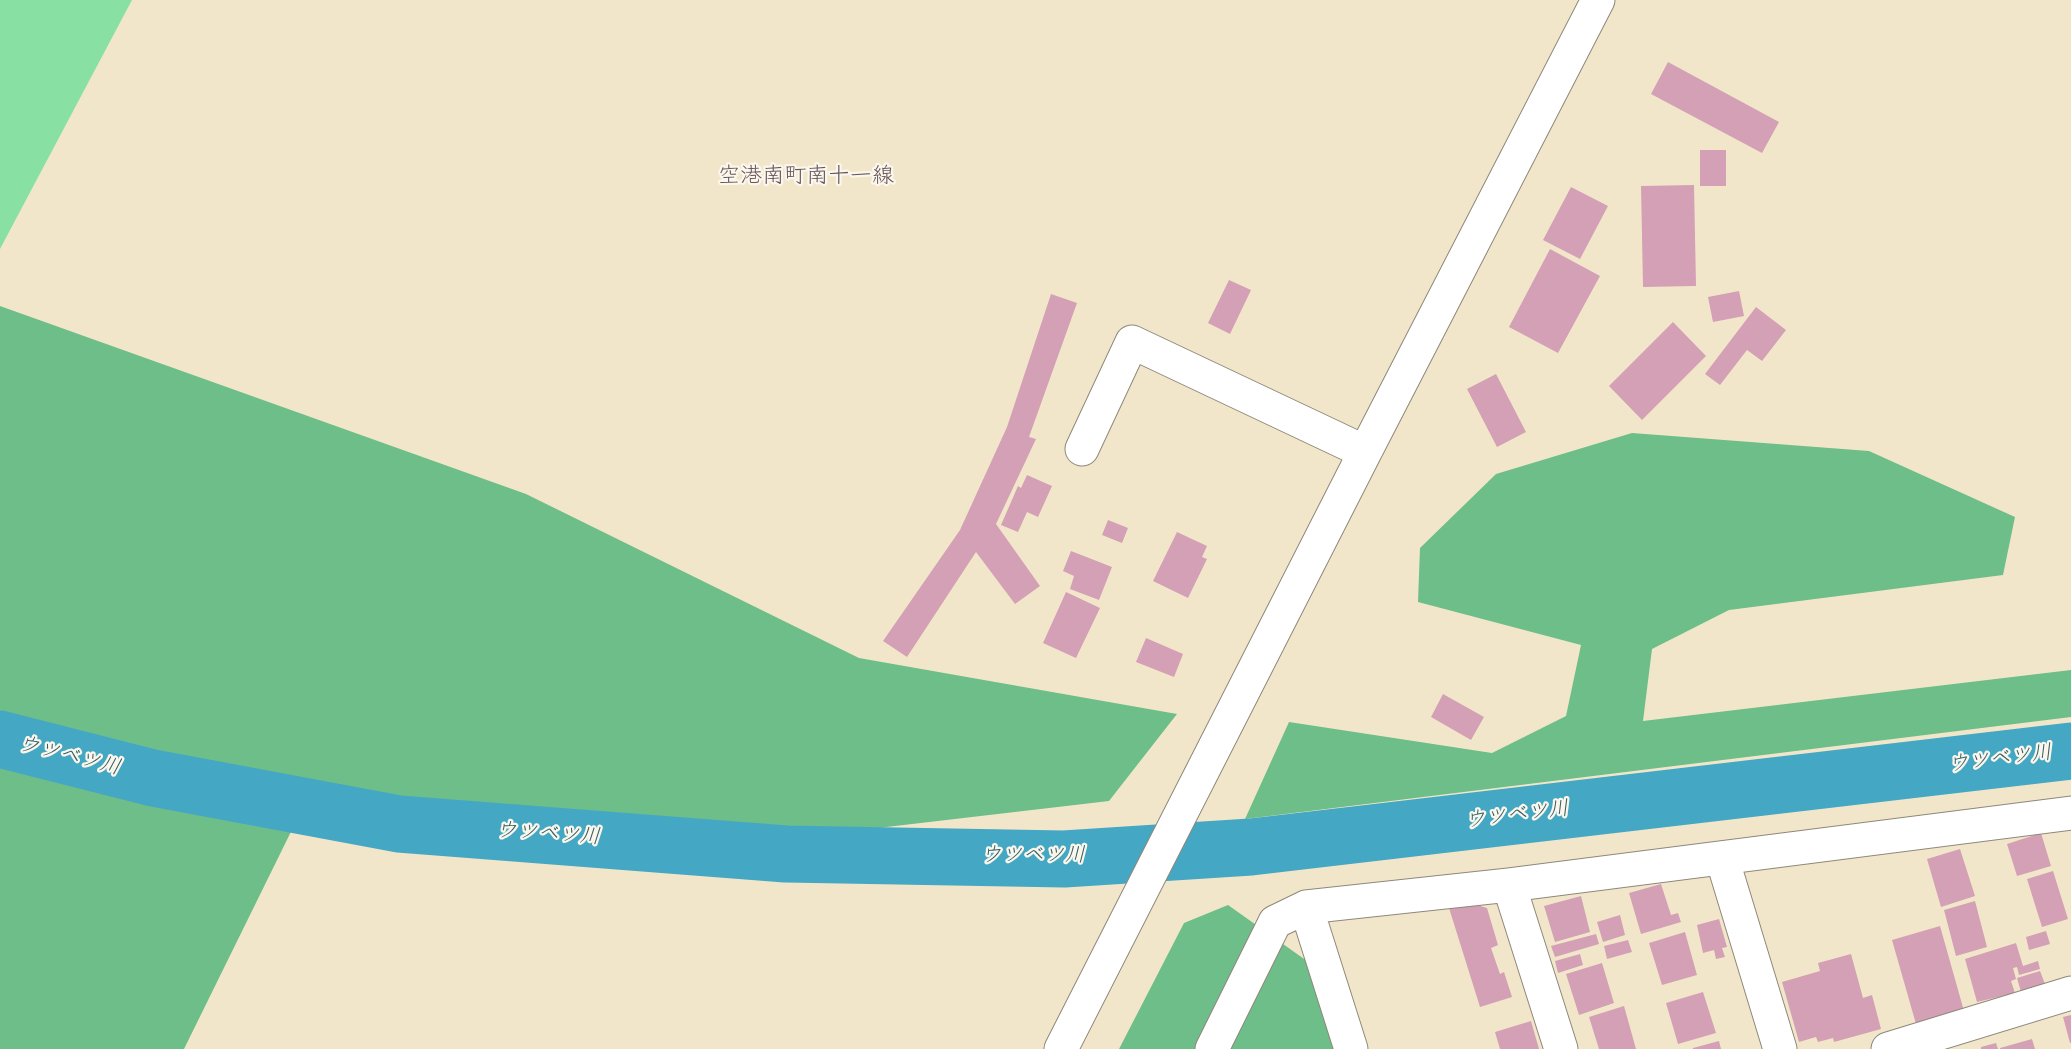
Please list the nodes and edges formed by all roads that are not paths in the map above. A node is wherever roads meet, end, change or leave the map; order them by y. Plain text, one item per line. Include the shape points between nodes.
1 (1598, 0) edge
2 (1082, 449) dead end
3 (1365, 452) junction
4 (2071, 813) edge
5 (1722, 858) junction
6 (1509, 885) junction
7 (1306, 908) junction
8 (2071, 993) edge
9 (1061, 1049) edge
10 (1212, 1049) edge
11 (1352, 1049) edge
12 (1561, 1049) edge
13 (1780, 1049) edge
14 (1888, 1049) edge

1 - 3 street
2 - 3 street via 1132,342
3 - 9 street
4 - 5 street
5 - 6 street
5 - 13 street
6 - 7 street
6 - 12 street
7 - 10 street via 1275,922
7 - 11 street
8 - 14 street

